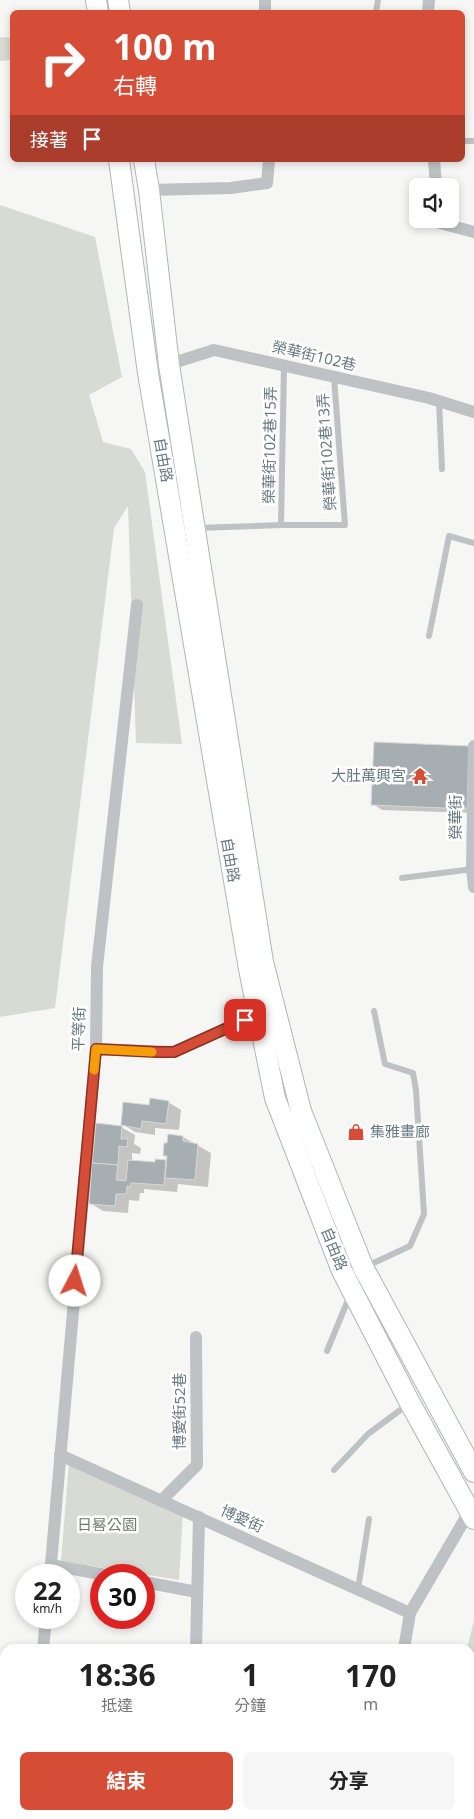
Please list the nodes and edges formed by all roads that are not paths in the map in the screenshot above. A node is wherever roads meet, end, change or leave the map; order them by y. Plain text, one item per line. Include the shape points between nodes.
1 (119, 162) edge
2 (144, 162) edge
3 (269, 162) edge
4 (434, 162) edge
5 (435, 178) edge
6 (149, 190) junction
7 (459, 228) edge
8 (474, 232) edge
9 (169, 365) junction
10 (284, 366) junction
11 (148, 371) junction
12 (334, 377) junction
13 (439, 401) junction
14 (474, 412) edge
15 (442, 469) dead end
16 (281, 525) junction
17 (196, 528) junction
18 (474, 543) edge
19 (137, 605) dead end
20 (429, 636) dead end
21 (474, 746) edge
22 (473, 769) edge
23 (473, 869) edge
24 (402, 878) dead end
25 (474, 887) edge
26 (374, 1011) dead end
27 (257, 1014) junction
28 (96, 1049) junction
29 (351, 1236) junction
30 (331, 1242) junction
31 (364, 1267) junction
32 (352, 1290) junction
33 (196, 1337) dead end
34 (327, 1351) dead end
35 (410, 1403) junction
36 (60, 1455) junction
37 (334, 1470) dead end
38 (474, 1472) edge
39 (161, 1501) junction
40 (472, 1511) edge
41 (199, 1517) junction
42 (369, 1519) dead end
43 (51, 1564) edge
44 (155, 1584) edge
45 (358, 1589) junction
46 (197, 1592) junction
47 (410, 1612) junction
48 (45, 1629) edge
49 (43, 1644) edge
50 (196, 1644) edge
51 (405, 1644) edge

1 - 11 main road, 自由路
2 - 6 main road, 自由路
3 - 6 street via 266,183 231,188
4 - 5 street
6 - 9 main road, 自由路
7 - 8 street
9 - 10 street, 榮華街102巷 via 214,350
9 - 11 street, 榮華街102巷
9 - 17 main road, 自由路
10 - 12 street, 榮華街102巷
10 - 16 lane, 榮華街102巷15弄
11 - 27 main road, 自由路
12 - 13 street, 榮華街102巷
12 - 16 lane, 榮華街102巷13弄 via 345,525
13 - 14 street, 榮華街102巷
13 - 15 lane
16 - 17 lane
17 - 29 main road, 自由路 via 263,962 301,1110
18 - 20 lane via 449,536
19 - 28 street, 平等街 via 97,967
21 - 22 street, 榮華街
22 - 23 street, 榮華街
23 - 24 lane
23 - 25 street, 榮華街
26 - 31 lane via 385,1064 413,1073 424,1214 410,1246
27 - 28 street via 174,1052
27 - 30 main road, 自由路 via 274,1098
28 - 36 street, 平等街
29 - 30 main road
29 - 31 main road, 自由路
30 - 32 main road, 自由路
31 - 38 main road, 自由路
32 - 34 lane
32 - 35 main road, 自由路
33 - 39 street, 博愛街52巷 via 197,1465
35 - 37 lane via 368,1434
35 - 40 main road, 自由路
36 - 39 street, 博愛街
36 - 43 street, 平等街
39 - 41 street, 博愛街
40 - 47 street
41 - 45 street, 博愛街
41 - 46 street
42 - 45 lane
44 - 46 street
45 - 47 street, 博愛街
46 - 50 street
47 - 51 street
48 - 49 street

